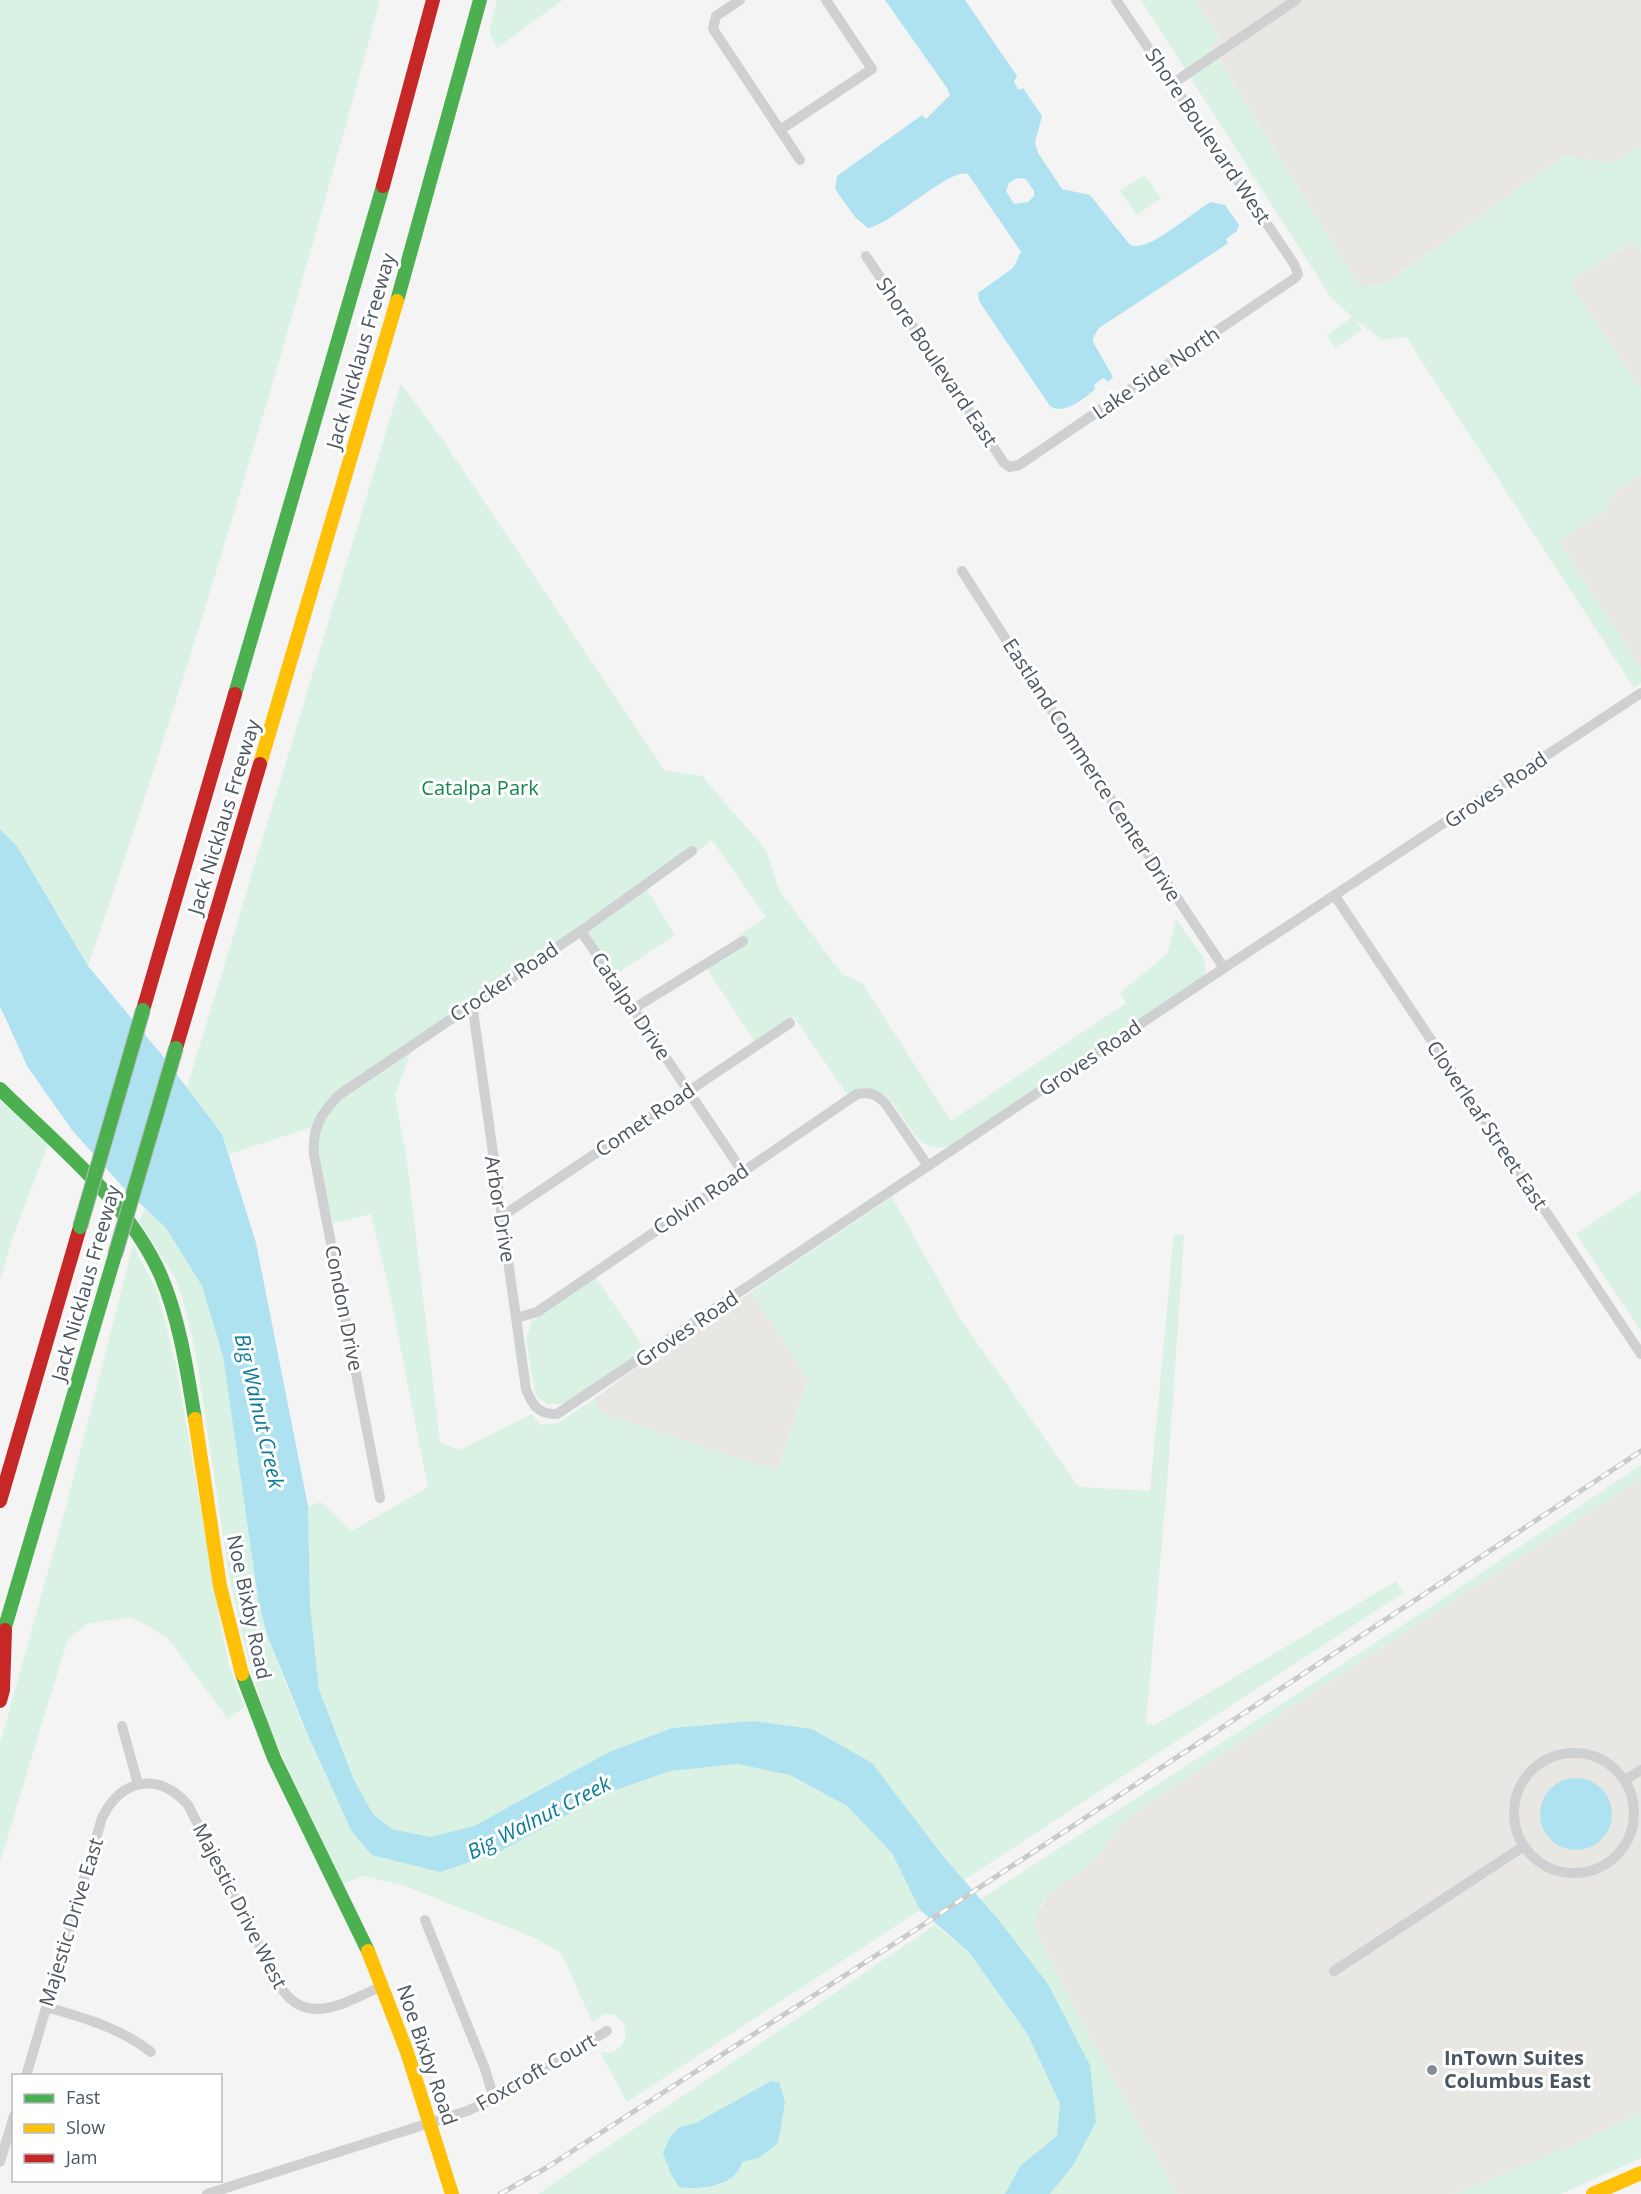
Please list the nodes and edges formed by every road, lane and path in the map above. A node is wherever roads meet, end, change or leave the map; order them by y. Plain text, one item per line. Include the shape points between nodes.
1 (433, 0) edge
2 (480, 0) edge
3 (740, 0) edge
4 (826, 0) edge
5 (1116, 0) edge
6 (1296, 0) edge
7 (1172, 84) junction
8 (780, 130) junction
9 (800, 160) dead end
10 (866, 256) dead end
11 (1298, 274) joint
12 (1010, 467) joint
13 (962, 572) dead end
14 (1641, 693) edge
15 (692, 851) dead end
16 (1335, 896) junction
17 (581, 931) junction
18 (743, 941) dead end
19 (1224, 968) junction
20 (472, 1003) junction
21 (633, 1010) junction
22 (790, 1023) dead end
23 (0, 1089) edge
24 (688, 1091) junction
25 (319, 1117) joint
26 (928, 1166) junction
27 (742, 1171) junction
28 (501, 1217) junction
29 (516, 1318) junction
30 (1641, 1354) edge
31 (538, 1411) joint
32 (381, 1498) dead end
33 (0, 1502) edge
34 (4, 1629) junction
35 (0, 1644) edge
36 (0, 1701) edge
37 (122, 1726) dead end
38 (1641, 1770) edge
39 (1625, 1780) junction
40 (138, 1784) junction
41 (1524, 1846) junction
42 (425, 1920) dead end
43 (1334, 1971) dead end
44 (383, 1986) junction
45 (46, 2007) junction
46 (607, 2031) dead end
47 (151, 2052) dead end
48 (27, 2074) edge
49 (494, 2099) junction
50 (12, 2123) edge
51 (430, 2124) junction
52 (0, 2162) edge
53 (1641, 2173) edge
54 (207, 2194) edge
55 (452, 2194) edge
56 (1593, 2194) edge

1 - 33 main road, Jack Nicklaus Freeway, bridge via 359,271
2 - 34 main road, Jack Nicklaus Freeway, bridge via 402,282
3 - 8 street via 716,16 716,34
4 - 8 street via 872,69
5 - 7 street, Shore Boulevard West
6 - 7 street
7 - 11 street, Shore Boulevard West
8 - 9 street
10 - 12 street, Shore Boulevard East
11 - 12 street, Lake Side North via 1028,459
13 - 19 street, Eastland Commerce Center Drive
14 - 16 street, Groves Road
15 - 17 street, Crocker Road
16 - 19 street, Groves Road
16 - 30 street, Cloverleaf Street East
17 - 20 street, Crocker Road
17 - 21 street, Catalpa Drive
18 - 21 street
19 - 26 street, Groves Road
20 - 25 street, Crocker Road via 339,1095
20 - 28 street, Arbor Drive
21 - 24 street, Catalpa Drive
22 - 24 street, Comet Road
23 - 44 main road, Noe Bixby Road via 114,1207 161,1277 182,1347 227,1614 245,1684 278,1769
24 - 27 street, Catalpa Drive
24 - 28 street, Comet Road
25 - 32 street, Condon Drive via 314,1155
26 - 27 street, Colvin Road via 885,1103 868,1092 857,1094
26 - 31 street, Groves Road via 564,1412 550,1415
27 - 29 street, Colvin Road via 537,1312
28 - 29 street, Arbor Drive
29 - 31 street, Arbor Drive via 526,1389
34 - 35 main road, Jack Nicklaus Freeway
34 - 36 main road
37 - 40 street
38 - 39 street
39 - 41 street via 1634,1807 1631,1835 1607,1864 1571,1874 1545,1865
39 - 41 street via 1611,1765 1592,1755 1571,1753 1552,1757 1535,1767 1523,1782 1516,1801 1515,1820
40 - 44 street, Majestic Drive West via 160,1785 188,1804 282,1989 293,2003 319,2011
40 - 45 street, Majestic Drive East via 116,1797 102,1818
41 - 43 street
42 - 49 street
44 - 51 main road, Noe Bixby Road
45 - 47 street via 105,2024
45 - 48 street, Majestic Drive East
46 - 49 street, Foxcroft Court
49 - 51 street, Foxcroft Court
50 - 52 street
51 - 54 street, Foxcroft Court
51 - 55 main road, Noe Bixby Road
53 - 56 main road

